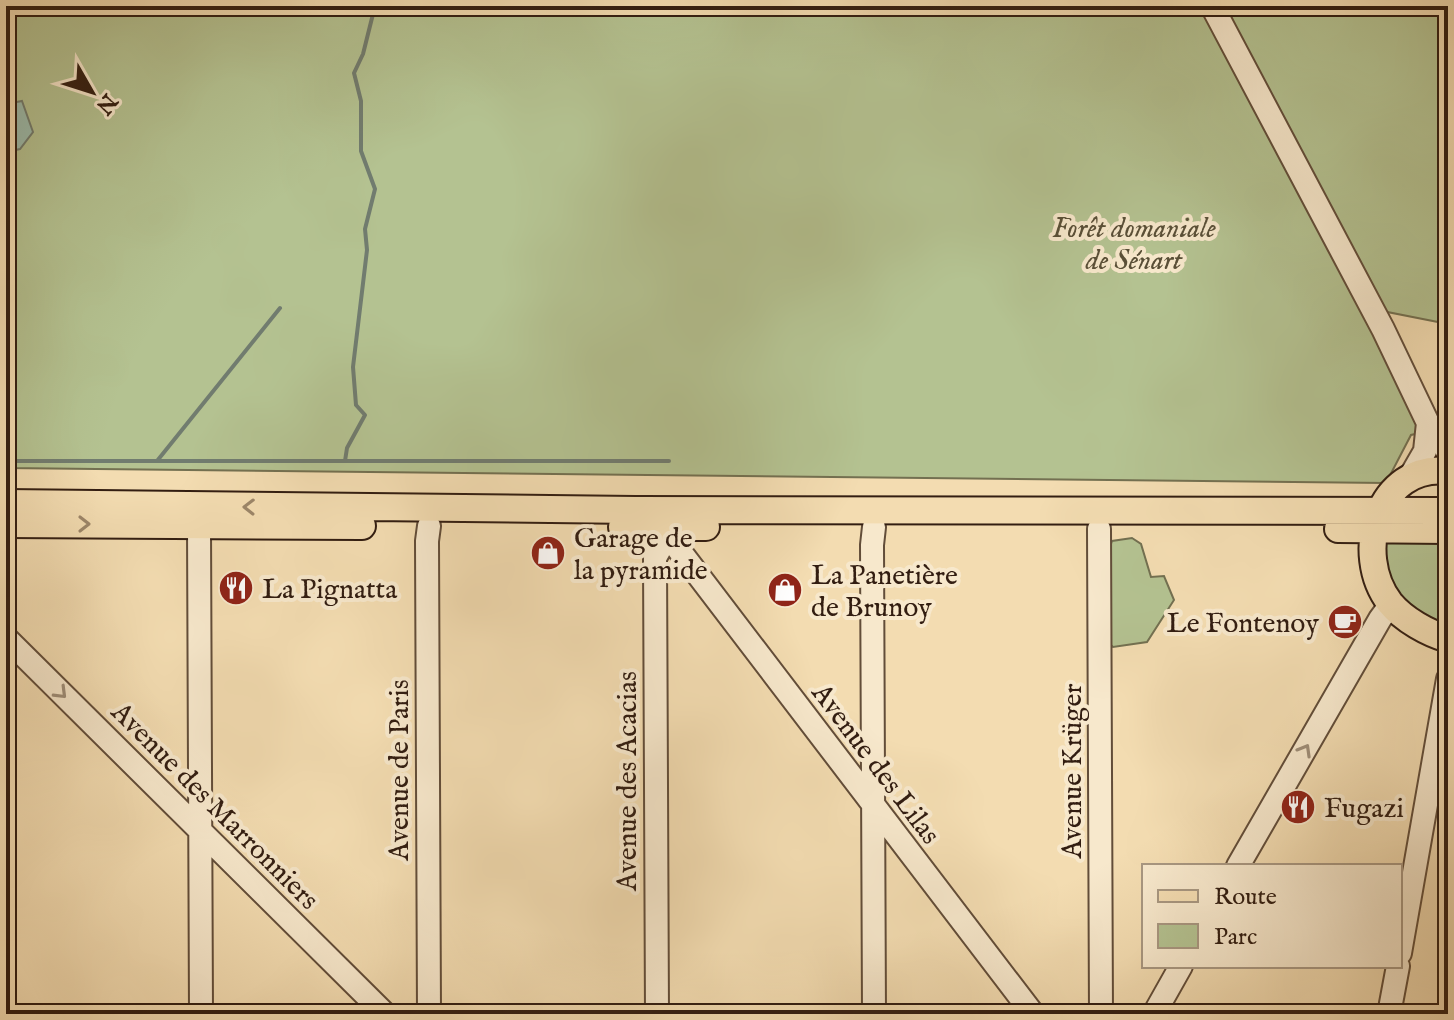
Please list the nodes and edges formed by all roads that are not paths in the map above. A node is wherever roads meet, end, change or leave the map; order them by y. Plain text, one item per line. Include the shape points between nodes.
1 (1212, 6) edge
2 (1428, 423) junction
3 (1448, 453) edge
4 (1448, 471) edge
5 (1410, 477) junction
6 (6, 503) edge
7 (1448, 511) edge
8 (1377, 521) junction
9 (6, 524) edge
10 (199, 526) junction
11 (429, 526) junction
12 (874, 527) junction
13 (1099, 529) junction
14 (1448, 530) edge
15 (668, 537) junction
16 (1391, 604) junction
17 (6, 638) edge
18 (1448, 639) edge
19 (1448, 679) edge
20 (873, 808) junction
21 (200, 830) junction
22 (1239, 864) edge
23 (1402, 942) edge
24 (1180, 968) edge
25 (1398, 968) edge
26 (201, 1014) edge
27 (385, 1014) edge
28 (429, 1014) edge
29 (657, 1014) edge
30 (874, 1014) edge
31 (1033, 1014) edge
32 (1101, 1014) edge
33 (1154, 1014) edge
34 (1389, 1014) edge

1 - 2 street
2 - 3 street
2 - 5 street via 1425,451
4 - 5 main road
5 - 8 main road via 1384,500
8 -> 6 main road
7 - 8 main road
8 - 13 main road
8 - 14 main road
8 - 16 main road via 1377,576
9 -> 10 main road
10 - 11 main road
10 - 21 street
11 - 15 main road
11 - 28 street, Avenue de Paris
12 - 13 main road
12 - 15 main road
12 - 20 street
13 - 32 street, Avenue Krüger
15 - 20 street, Avenue des Lilas
15 - 29 street, Avenue des Acacias via 655,558
16 - 18 main road via 1424,629
22 -> 16 street
17 -> 21 street, Avenue des Marronniers
19 - 23 street
20 - 30 street
20 - 31 street, Avenue des Lilas
21 - 26 street
21 - 27 street, Avenue des Marronniers
24 - 33 street
25 - 34 street

